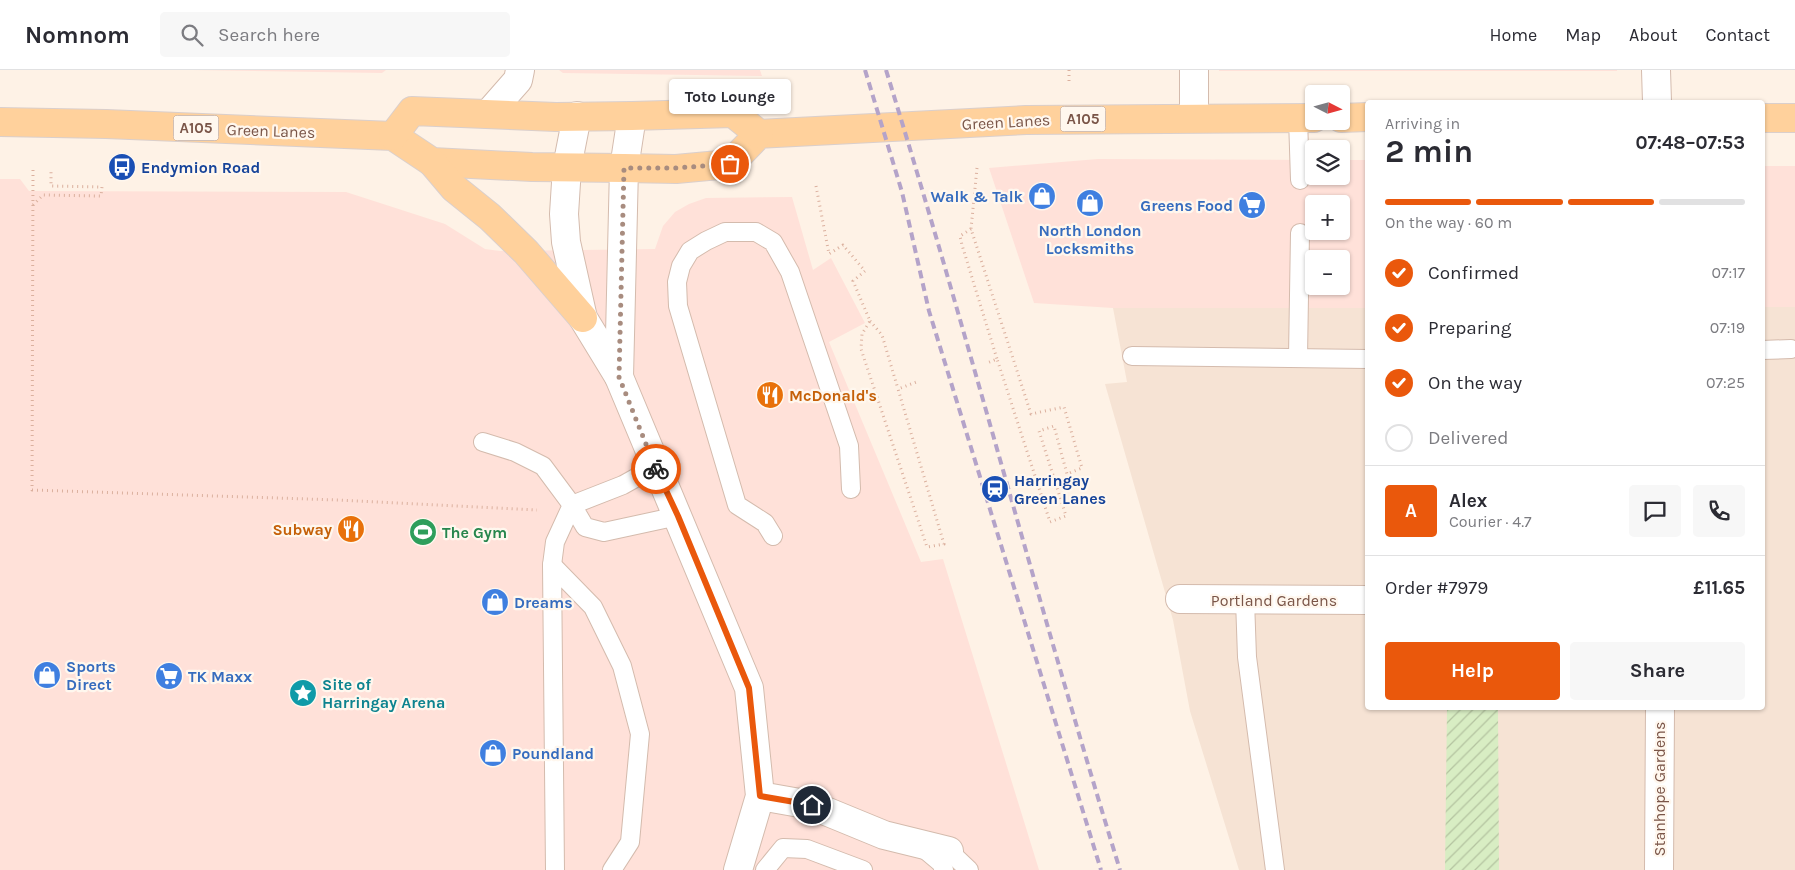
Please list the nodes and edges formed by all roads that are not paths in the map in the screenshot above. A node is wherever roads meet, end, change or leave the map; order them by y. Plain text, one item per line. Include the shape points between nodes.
1 (520, 70) edge
2 (1194, 70) edge
3 (1656, 70) edge
4 (1656, 100) edge
5 (489, 113) junction
6 (577, 116) junction
7 (632, 116) junction
8 (1365, 117) edge
9 (1194, 118) junction
10 (1305, 118) edge
11 (1350, 118) edge
12 (1765, 118) edge
13 (1795, 118) edge
14 (0, 122) edge
15 (1305, 128) edge
16 (759, 134) junction
17 (393, 136) junction
18 (432, 162) junction
19 (567, 168) junction
20 (624, 168) junction
21 (1300, 180) dead end
22 (1300, 233) dead end
23 (583, 318) junction
24 (1791, 349) dead end
25 (1765, 350) edge
26 (1132, 356) dead end
27 (1298, 358) junction
28 (1365, 359) edge
29 (619, 377) junction
30 (483, 442) dead end
31 (655, 467) junction
32 (851, 489) dead end
33 (572, 505) junction
34 (678, 516) junction
35 (773, 536) dead end
36 (552, 566) junction
37 (1180, 599) dead end
38 (1245, 600) junction
39 (1365, 600) edge
40 (1660, 710) edge
41 (760, 796) junction
42 (947, 861) edge
43 (555, 870) edge
44 (612, 870) edge
45 (738, 870) edge
46 (765, 870) edge
47 (863, 870) edge
48 (969, 870) edge
49 (1275, 870) edge
50 (1659, 870) edge

1 - 5 street via 518,80
2 - 9 street
3 - 4 street
5 - 6 main road
5 - 17 main road via 412,111
6 - 7 main road
6 - 19 street
7 - 16 main road via 733,113
7 - 20 street
8 - 11 main road
9 - 10 main road, Green Lanes / A105
9 - 16 main road, Green Lanes / A105 via 1026,120
12 - 13 main road
14 - 17 main road, Green Lanes / A105
15 - 21 lane
16 - 20 main road via 730,164
17 - 18 main road
18 - 19 main road
18 - 23 main road via 454,188 526,252
19 - 20 main road
19 - 23 street via 566,242
20 - 29 street
22 - 27 lane
23 - 29 street
24 - 25 lane
26 - 27 lane
27 - 28 lane
29 - 31 street
30 - 33 lane via 515,452 543,466
31 - 33 lane via 623,486
31 - 34 street
32 - 35 lane via 849,446 790,272 773,242 756,232 725,232 706,240 690,251 681,266 677,282 678,306 737,505 765,523
33 - 34 lane via 585,526 604,532
33 - 36 lane via 555,542
34 - 41 street via 749,688
36 - 43 lane
36 - 44 lane via 593,607 622,666 640,734 630,842
37 - 38 street, Portland Gardens
38 - 39 street, Portland Gardens
38 - 49 lane via 1247,657
40 - 50 street, Stanhope Gardens
41 - 42 street via 812,805 884,835 918,844
41 - 45 street
42 - 48 lane
46 - 47 lane via 783,848 807,848

